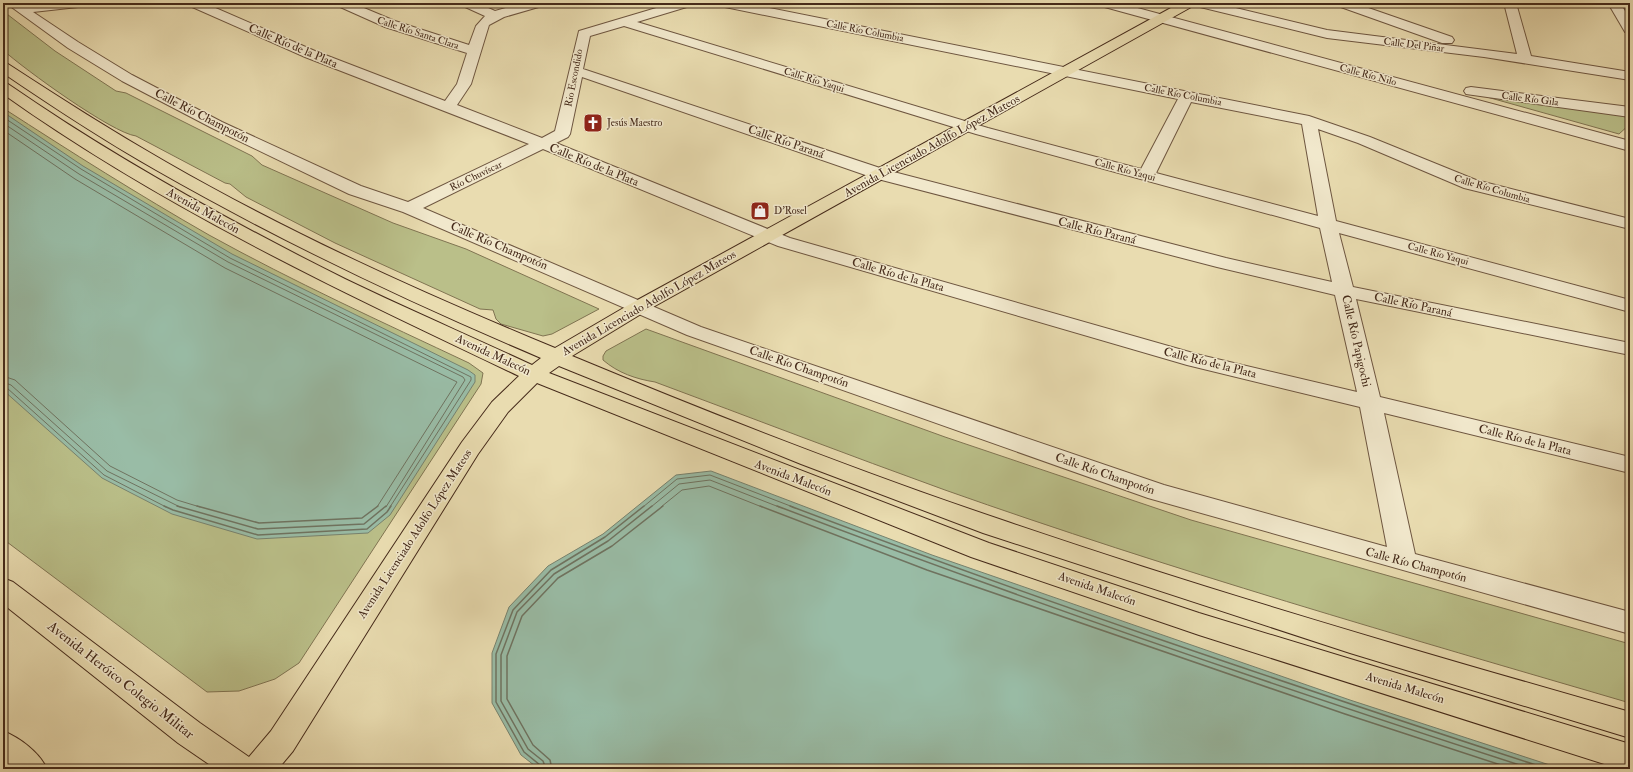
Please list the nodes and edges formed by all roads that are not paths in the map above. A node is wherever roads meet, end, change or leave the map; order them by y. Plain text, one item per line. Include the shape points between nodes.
1 (78, 3) edge
2 (194, 3) edge
3 (342, 3) edge
4 (467, 3) edge
5 (538, 3) edge
6 (686, 3) edge
7 (725, 3) edge
8 (778, 3) edge
9 (1105, 3) edge
10 (1189, 3) edge
11 (1200, 3) edge
12 (1342, 3) edge
13 (1510, 3) edge
14 (17, 6) edge
15 (756, 9) junction
16 (1621, 11) edge
17 (495, 16) junction
18 (1162, 18) junction
19 (624, 22) junction
20 (1630, 29) edge
21 (473, 51) junction
22 (1484, 52) junction
23 (1525, 59) junction
24 (3, 67) edge
25 (576, 72) junction
26 (1066, 72) junction
27 (1630, 76) edge
28 (3, 87) edge
29 (1430, 92) junction
30 (1187, 96) junction
31 (446, 106) junction
32 (1630, 112) edge
33 (1309, 121) junction
34 (966, 126) junction
35 (542, 144) junction
36 (1630, 146) edge
37 (880, 174) junction
38 (1146, 175) junction
39 (409, 208) junction
40 (1328, 224) junction
41 (1630, 224) edge
42 (768, 236) junction
43 (1345, 291) junction
44 (1630, 306) edge
45 (639, 307) junction
46 (1630, 349) edge
47 (556, 357) junction
48 (533, 374) junction
49 (1370, 402) junction
50 (1630, 465) edge
51 (1403, 561) junction
52 (3, 589) edge
53 (1630, 623) edge
54 (1630, 725) edge
55 (3, 745) edge
56 (1630, 758) edge
57 (31, 769) edge
58 (241, 769) edge
59 (259, 769) edge

1 - 14 street
2 - 31 street, Calle Río de la Plata via 310,54
3 - 21 street, Calle Río Santa Clara via 390,24
4 - 17 street
5 - 17 street
6 - 19 street, Rio Escondido
7 - 15 street, Calle Río Columbia
8 - 15 street
9 - 18 street, Calle Río Nilo
10 - 18 main road, Avenida Licenciado Adolfo López Mateos
11 - 22 street, Calle Del Piñar via 1327,34
12 - 22 street
13 - 23 street
14 - 39 street, Calle Río Champotón via 127,78 217,125 355,190
15 - 26 street, Calle Río Columbia
16 - 20 street
17 - 21 street via 483,25
18 - 26 main road, Avenida Licenciado Adolfo López Mateos
18 - 29 street, Calle Río Nilo
19 - 25 street, Rio Escondido via 584,34
19 - 34 street, Calle Río Yaqui
21 - 31 street via 462,88 454,102
22 - 23 street, Calle Del Piñar
23 - 27 street, Calle Del Piñar
24 - 47 main road, Avenida Malecón via 52,101 168,171 288,235
25 - 35 street, Rio Escondido via 562,134
25 - 37 street, Calle Río Paraná via 589,74
26 - 30 street, Calle Río Columbia
26 - 34 main road, Avenida Licenciado Adolfo López Mateos
28 - 48 main road, Avenida Malecón via 57,125 129,169 245,234 339,283
29 - 32 street, Calle Río Gila via 1447,88
29 - 36 street, Calle Río Nilo
30 - 33 street, Calle Río Columbia
30 - 38 street
31 - 35 street, Calle Río de la Plata
33 - 40 street, Calle Río Papigochi
33 - 41 street, Calle Río Columbia via 1364,140 1470,184
34 - 37 main road, Avenida Licenciado Adolfo López Mateos
34 - 38 street, Calle Río Yaqui
35 - 39 street, Río Chuvíscar
35 - 42 street, Calle Río de la Plata
37 - 42 main road, Avenida Licenciado Adolfo López Mateos
37 - 43 street, Calle Río Paraná via 1216,261
38 - 40 street, Calle Río Yaqui
39 - 45 street, Calle Río Champotón
40 - 43 street, Calle Río Papigochi
40 - 44 street, Calle Río Yaqui
42 - 45 main road, Avenida Licenciado Adolfo López Mateos
42 - 49 street, Calle Río de la Plata via 1194,360
43 - 46 street, Calle Río Paraná
43 - 49 street, Calle Río Papigochi
45 - 47 main road, Avenida Licenciado Adolfo López Mateos
45 - 51 street, Calle Río Champotón via 694,331 1157,492
47 - 48 main road, Avenida Licenciado Adolfo López Mateos
47 - 54 main road, Avenida Malecón via 823,464 958,514 1195,593
48 - 56 main road, Avenida Malecón via 751,462 980,550 1199,624
48 - 59 main road, Avenida Licenciado Adolfo López Mateos via 492,416 282,741
49 - 50 street, Calle Río de la Plata
49 - 51 street, Calle Río Papigochi
51 - 53 street, Calle Río Champotón
52 - 58 main road, Avenida Heróico Colegio Militar via 189,733
55 - 57 main road

